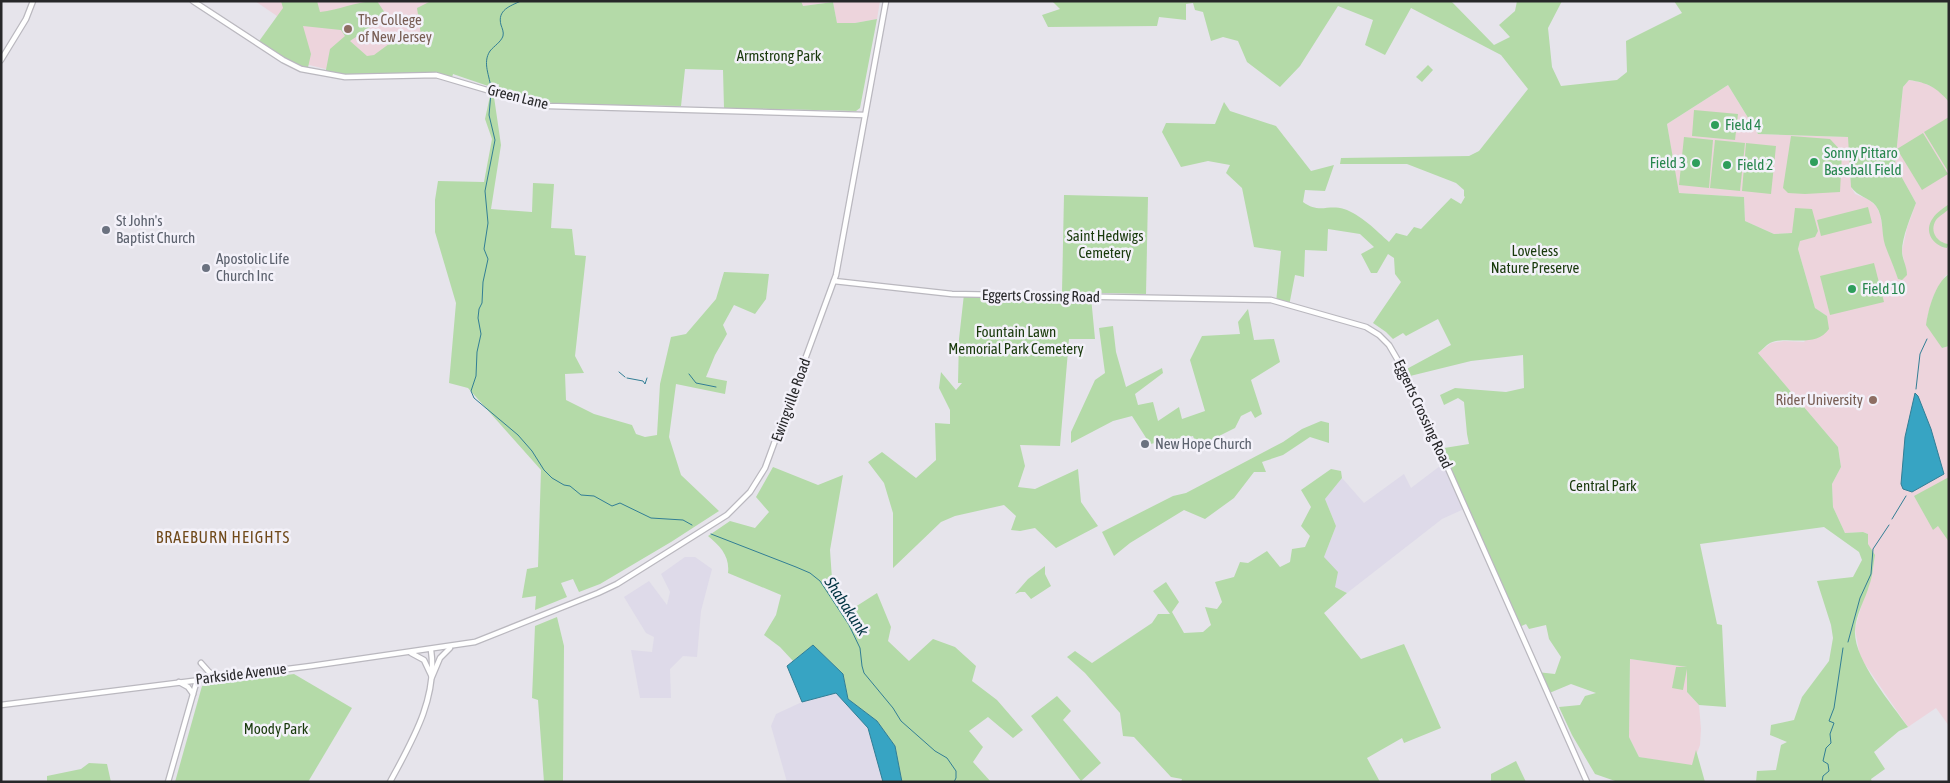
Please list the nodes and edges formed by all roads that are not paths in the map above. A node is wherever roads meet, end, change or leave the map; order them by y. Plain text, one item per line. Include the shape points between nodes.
1 (33, 1) edge
2 (193, 1) edge
3 (886, 1) edge
4 (1, 60) edge
5 (865, 115) junction
6 (834, 281) junction
7 (481, 640) joint
8 (452, 647) junction
9 (431, 650) junction
10 (409, 653) junction
11 (201, 664) dead end
12 (218, 677) junction
13 (432, 677) junction
14 (197, 680) junction
15 (178, 682) junction
16 (193, 694) junction
17 (1, 705) edge
18 (168, 782) edge
19 (390, 782) edge
20 (1587, 782) edge

1 - 4 street
2 - 5 street, Green Lane via 283,60 301,69 345,77 436,75 549,106
3 - 5 street, Ewingville Road
5 - 6 street, Ewingville Road
6 - 7 street, Ewingville Road via 769,460 742,501 712,526 617,584
6 - 20 street, Eggerts Crossing Road via 952,294 1266,300 1357,324 1373,332 1393,351 1407,376
7 - 8 street, Parkside Avenue
8 - 9 street, Parkside Avenue
8 - 13 street via 440,658
9 - 10 street, Parkside Avenue
9 - 13 street
10 - 12 street, Parkside Avenue
10 - 13 street via 424,660
11 - 12 street
12 - 14 street, Parkside Avenue
13 - 19 street via 419,727
14 - 15 street, Parkside Avenue
14 - 16 street
15 - 16 street
15 - 17 street, Parkside Avenue
16 - 18 street

